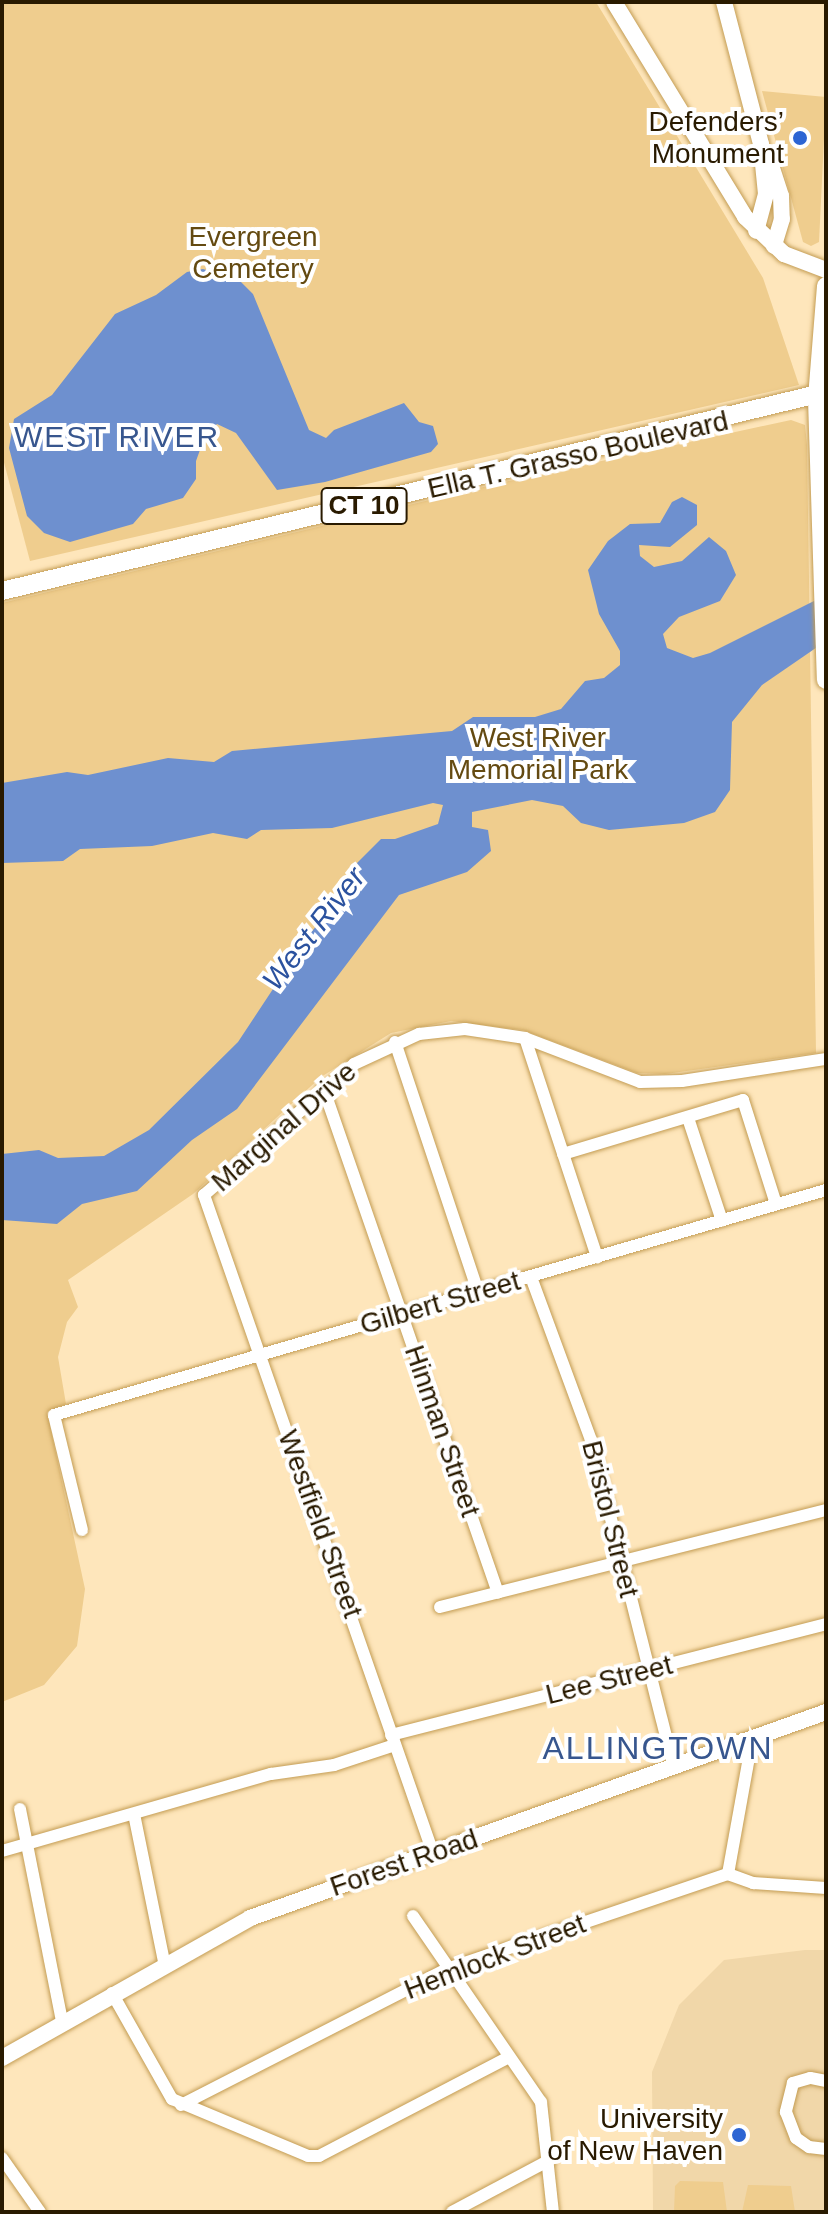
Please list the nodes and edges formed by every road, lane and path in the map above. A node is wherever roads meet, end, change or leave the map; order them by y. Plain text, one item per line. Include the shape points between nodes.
1 (614, 2) edge
2 (724, 2) edge
3 (761, 144) junction
4 (756, 231) junction
5 (774, 246) junction
6 (826, 270) edge
7 (826, 286) edge
8 (822, 395) edge
9 (2, 591) edge
10 (826, 649) edge
11 (826, 680) edge
12 (525, 1038) junction
13 (395, 1042) junction
14 (826, 1059) edge
15 (323, 1087) junction
16 (688, 1118) junction
17 (563, 1154) junction
18 (826, 1190) edge
19 (204, 1195) joint
20 (776, 1204) junction
21 (722, 1221) junction
22 (597, 1257) junction
23 (531, 1277) junction
24 (478, 1292) junction
25 (401, 1315) junction
26 (260, 1356) junction
27 (826, 1510) edge
28 (82, 1530) dead end
29 (621, 1560) junction
30 (498, 1593) junction
31 (440, 1607) dead end
32 (826, 1624) edge
33 (648, 1670) junction
34 (826, 1712) edge
35 (393, 1740) junction
36 (752, 1740) junction
37 (674, 1767) junction
38 (20, 1809) dead end
39 (134, 1814) junction
40 (29, 1843) junction
41 (2, 1851) edge
42 (433, 1853) junction
43 (728, 1874) junction
44 (826, 1888) edge
45 (413, 1916) dead end
46 (164, 1962) junction
47 (447, 1969) junction
48 (112, 1993) junction
49 (62, 2022) junction
50 (509, 2057) junction
51 (2, 2058) edge
52 (826, 2081) edge
53 (181, 2105) junction
54 (826, 2149) edge
55 (2, 2158) edge
56 (550, 2160) junction
57 (40, 2212) edge
58 (452, 2212) edge
59 (553, 2212) edge

1 - 4 main road
2 - 3 main road
3 - 4 main road via 766,194
3 - 5 main road via 781,196 782,219
4 - 5 main road
5 - 6 main road via 807,266
7 - 8 main road
8 - 9 main road, Ella T. Grasso Boulevard / CT 10
8 - 10 main road
10 - 11 main road
12 - 13 street, Marginal Drive via 465,1029
12 - 14 street, Marginal Drive via 640,1082 682,1081
12 - 17 street
13 - 15 street, Marginal Drive
13 - 24 street
15 - 19 street, Marginal Drive
15 - 25 street, Hinman Street
16 - 17 street
16 - 20 street via 743,1100
16 - 21 street
17 - 22 street
18 - 20 street, Gilbert Street
19 - 26 street, Westfield Street
20 - 21 street, Gilbert Street
21 - 22 street, Gilbert Street
22 - 23 street, Gilbert Street
23 - 24 street, Gilbert Street
23 - 29 street, Bristol Street via 591,1440
24 - 25 street, Gilbert Street
25 - 26 street, Gilbert Street
25 - 30 street, Hinman Street
26 - 28 street, Gilbert Street via 54,1415
26 - 35 street, Westfield Street
27 - 29 street
29 - 30 street
29 - 33 street, Bristol Street
30 - 31 street
32 - 33 street, Lee Street
33 - 35 street, Lee Street
33 - 37 street, Bristol Street
34 - 36 main road, Forest Road
35 - 39 street, Lee Street via 334,1765 271,1774
35 - 42 street, Westfield Street
36 - 37 main road, Forest Road
36 - 43 street
37 - 42 main road, Forest Road
38 - 40 street
39 - 40 street, Lee Street
39 - 46 street
40 - 41 street, Lee Street
40 - 49 street
42 - 46 main road, Forest Road via 250,1918
43 - 44 street via 753,1883
43 - 47 street, Hemlock Street
45 - 47 street
46 - 48 main road, Forest Road
47 - 50 street
47 - 53 street, Hemlock Street
48 - 49 main road, Forest Road
48 - 53 street via 159,2080
49 - 51 main road, Forest Road
50 - 53 street via 319,2156
50 - 56 street via 541,2102
52 - 54 street via 793,2083 786,2112 796,2138
55 - 57 street
56 - 58 street
56 - 59 street

